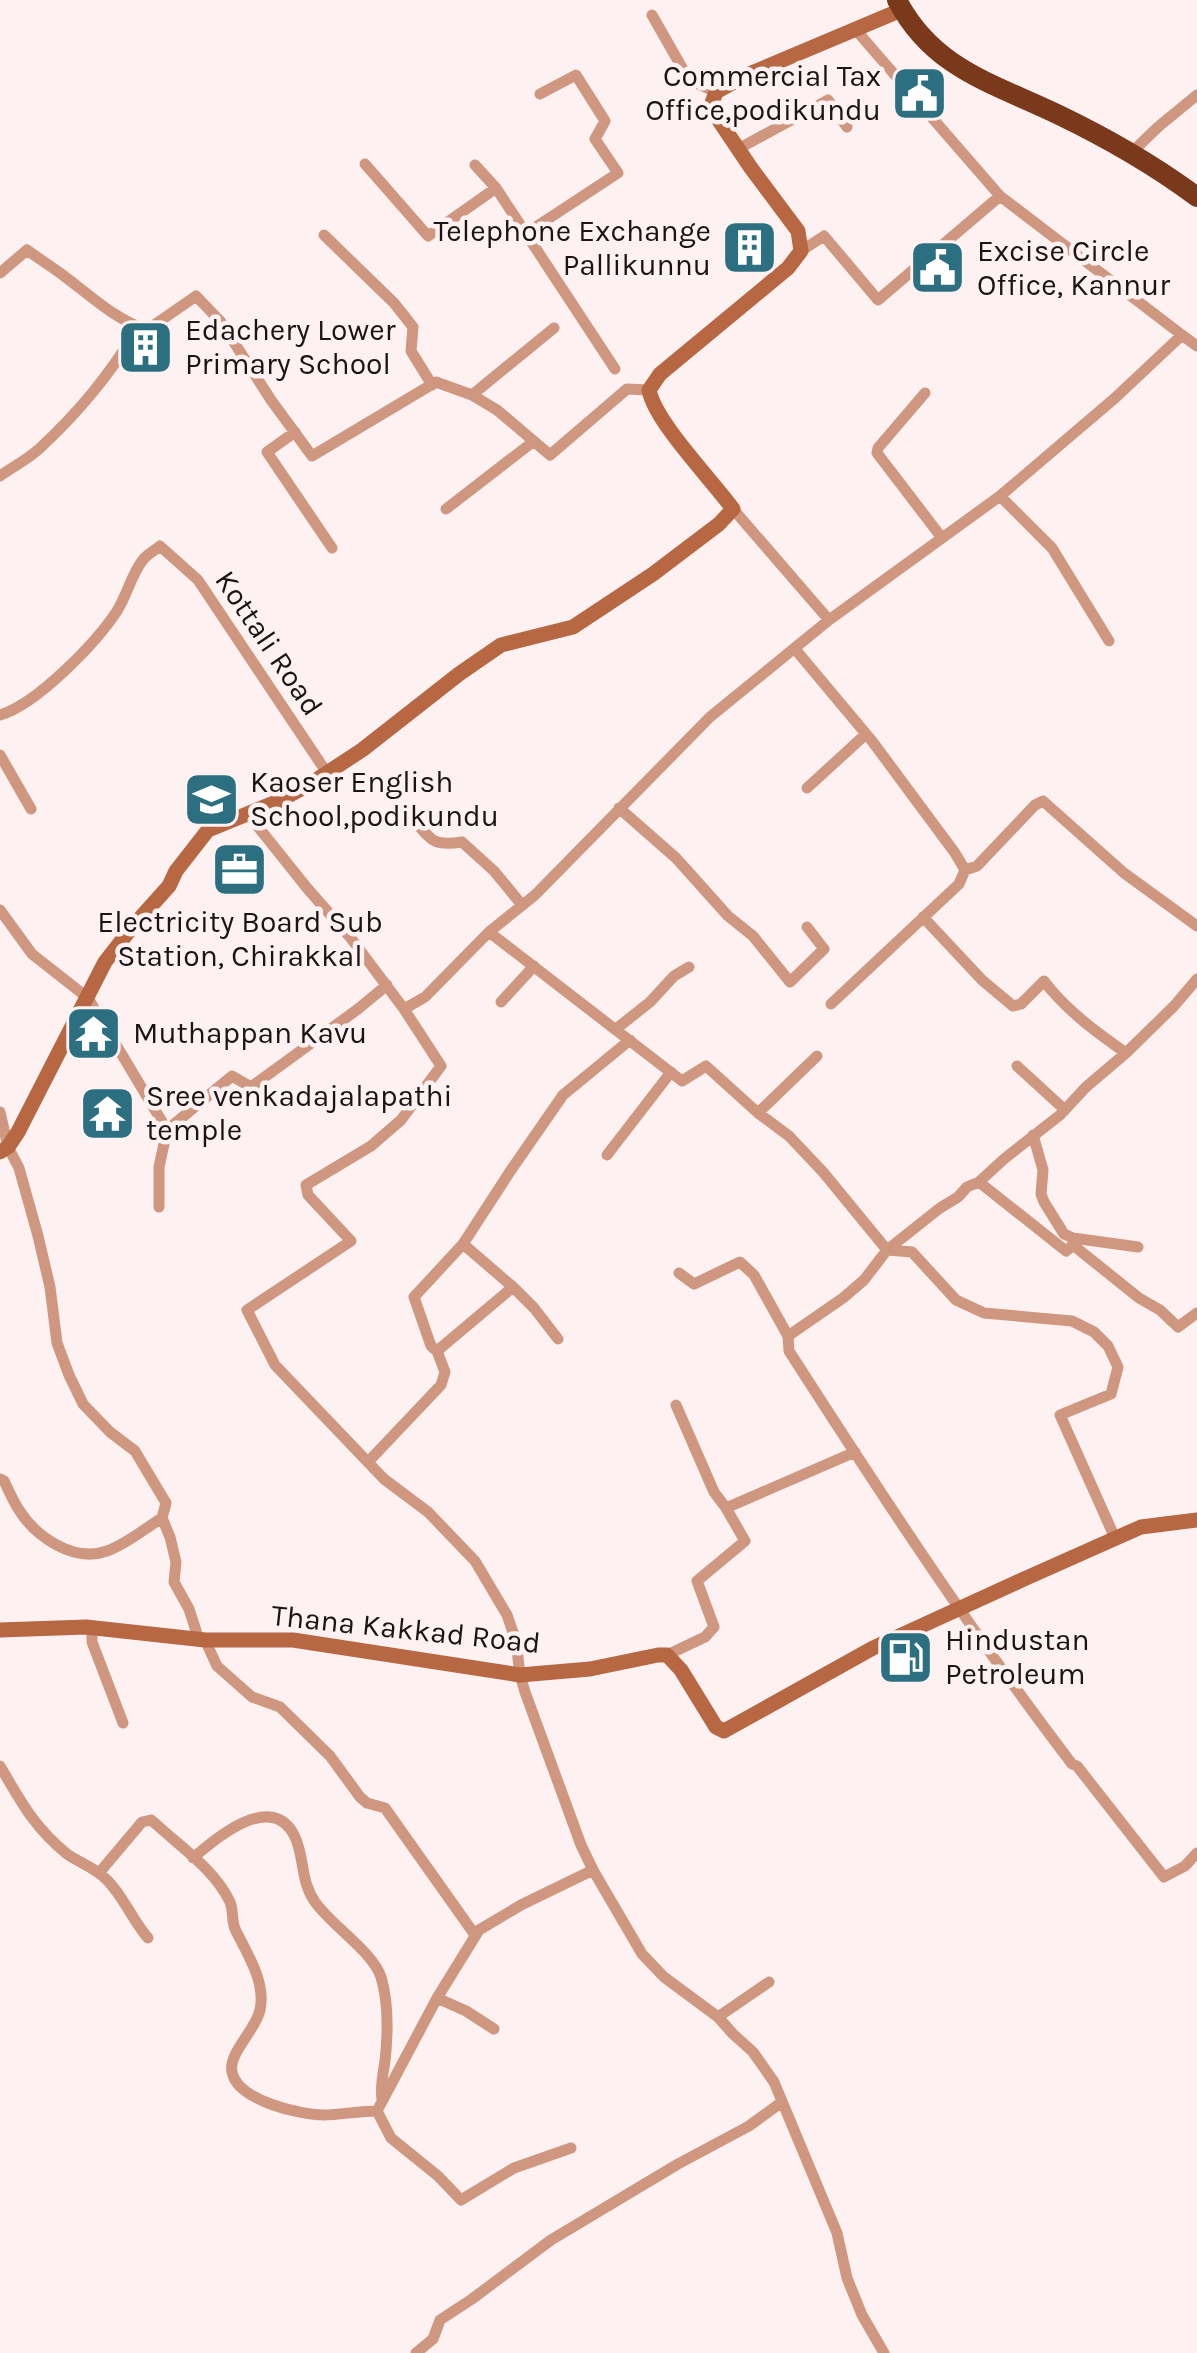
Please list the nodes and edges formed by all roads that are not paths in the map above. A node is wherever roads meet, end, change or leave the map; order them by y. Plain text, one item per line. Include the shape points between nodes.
1 (898, 6) edge
2 (652, 15) dead end
3 (855, 30) junction
4 (716, 92) junction
5 (540, 94) dead end
6 (1197, 95) edge
7 (848, 127) dead end
8 (738, 149) junction
9 (1130, 154) junction
10 (365, 164) dead end
11 (476, 165) dead end
12 (496, 188) junction
13 (1000, 196) junction
14 (1197, 197) edge
15 (525, 234) junction
16 (324, 235) dead end
17 (801, 251) junction
18 (0, 273) edge
19 (139, 327) junction
20 (554, 328) dead end
21 (1182, 335) junction
22 (1197, 346) edge
23 (615, 369) dead end
24 (432, 384) junction
25 (649, 390) junction
26 (925, 393) dead end
27 (472, 395) junction
28 (294, 432) junction
29 (534, 441) junction
30 (0, 476) edge
31 (1000, 496) junction
32 (733, 508) junction
33 (446, 509) dead end
34 (942, 538) junction
35 (332, 548) dead end
36 (829, 620) junction
37 (1109, 642) dead end
38 (795, 649) junction
39 (0, 715) edge
40 (866, 734) junction
41 (0, 755) edge
42 (327, 773) junction
43 (807, 788) dead end
44 (619, 808) junction
45 (31, 809) dead end
46 (247, 813) junction
47 (415, 822) dead end
48 (965, 870) junction
49 (522, 905) junction
50 (0, 910) edge
51 (923, 917) junction
52 (1197, 926) edge
53 (807, 927) dead end
54 (490, 932) junction
55 (534, 966) junction
56 (689, 967) dead end
57 (1197, 979) edge
58 (387, 985) junction
59 (88, 998) junction
60 (501, 1002) dead end
61 (831, 1004) dead end
62 (404, 1009) junction
63 (616, 1029) junction
64 (630, 1040) junction
65 (1126, 1053) junction
66 (817, 1056) dead end
67 (1017, 1066) dead end
68 (671, 1072) junction
69 (1064, 1110) junction
70 (0, 1112) edge
71 (758, 1113) junction
72 (167, 1130) junction
73 (1033, 1134) junction
74 (4, 1150) edge
75 (607, 1154) dead end
76 (979, 1182) junction
77 (160, 1207) dead end
78 (463, 1244) junction
79 (1138, 1247) dead end
80 (886, 1250) junction
81 (679, 1273) dead end
82 (512, 1287) junction
83 (1197, 1313) edge
84 (788, 1336) junction
85 (558, 1339) dead end
86 (437, 1351) junction
87 (676, 1406) dead end
88 (855, 1452) junction
89 (368, 1462) junction
90 (0, 1479) edge
91 (726, 1508) junction
92 (162, 1518) junction
93 (1197, 1520) edge
94 (1116, 1538) junction
95 (961, 1609) junction
96 (92, 1628) junction
97 (0, 1630) edge
98 (202, 1640) junction
99 (667, 1655) junction
100 (520, 1675) junction
101 (123, 1723) dead end
102 (0, 1766) edge
103 (1197, 1853) edge
104 (193, 1858) junction
105 (1191, 1869) edge
106 (593, 1870) junction
107 (99, 1873) junction
108 (476, 1935) junction
109 (148, 1938) dead end
110 (769, 1982) dead end
111 (437, 1998) junction
112 (718, 2017) junction
113 (494, 2029) dead end
114 (782, 2102) junction
115 (379, 2106) junction
116 (572, 2148) dead end
117 (416, 2353) edge
118 (884, 2353) edge

1 - 3 main road
1 - 9 highway via 914,40 954,76
2 - 4 street via 690,80
3 - 4 main road
3 - 13 street
4 - 8 main road via 712,103
5 - 15 street via 576,75 605,121 595,139 618,173
6 - 9 street
7 - 8 street via 828,100
8 - 17 main road via 798,231
9 - 14 highway
10 - 12 street via 428,236
11 - 12 street
12 - 15 street
13 - 17 street via 878,300 824,236
13 - 21 street
15 - 23 street
16 - 24 street via 413,327 411,351
17 - 25 main road
18 - 19 street via 26,250
19 - 28 street via 147,330 196,296 222,322
19 - 30 street via 86,403
20 - 27 street
21 - 22 street
21 - 31 street
24 - 27 street
24 - 28 street via 312,456
25 - 29 street via 627,389 550,455
25 - 32 main road via 663,420
26 - 34 street via 877,453
27 - 29 street
28 - 35 street via 267,452
29 - 33 street
31 - 34 street
31 - 37 street via 1052,548
32 - 36 street
32 - 42 main road via 653,574 573,627 502,644
34 - 36 street
36 - 38 street
38 - 40 street
38 - 44 street via 710,717
39 - 42 street, Kottali Road via 41,690 89,646 118,610 143,559 160,546 198,580
40 - 43 street
40 - 48 street
41 - 45 street
42 - 46 main road
44 - 49 street
44 - 53 street via 753,936 790,982 824,949
46 - 58 street
46 - 59 main road via 208,830 105,962
47 - 49 street via 441,845 462,842
48 - 51 street
48 - 52 street via 978,866 1043,801
49 - 54 street
50 - 59 street via 32,954
51 - 61 street
51 - 65 street via 1012,1006 1044,981
54 - 55 street
54 - 62 street
55 - 60 street
55 - 63 street
56 - 63 street
57 - 65 street
58 - 62 street
58 - 72 street via 251,1087 232,1076
59 - 72 street
59 - 74 main road
62 - 89 street via 440,1066 371,1146 306,1185 351,1242 247,1310 276,1366
63 - 64 street
64 - 68 street
64 - 78 street via 563,1096
65 - 69 street
66 - 71 street
67 - 69 street
68 - 71 street via 682,1081 706,1066
68 - 75 street
69 - 73 street
70 - 74 street
71 - 80 street via 824,1172
72 - 77 street
73 - 76 street
73 - 79 street via 1043,1170 1041,1194 1064,1234
74 - 92 street via 18,1168 38,1236 69,1375 84,1404 136,1451 166,1502
76 - 80 street
76 - 83 street via 1178,1327
78 - 82 street
78 - 86 street via 414,1297
80 - 84 street via 864,1280
80 - 94 street via 912,1252 956,1300 984,1313 1072,1322 1108,1346 1118,1367 1111,1394 1060,1415
81 - 84 street via 694,1284 740,1262
82 - 85 street
82 - 86 street
84 - 88 street via 789,1351
86 - 89 street via 445,1372 440,1385
87 - 91 street
88 - 91 street
88 - 95 street
89 - 100 street via 475,1561 508,1615
90 - 92 street via 36,1531 81,1554 103,1553
91 - 99 street via 744,1541 697,1581 714,1627
92 - 98 street via 176,1562 174,1582
93 - 94 main road via 1141,1527
94 - 95 main road
95 - 99 main road via 873,1648 724,1730
95 - 105 street via 1026,1704 1164,1877
96 - 97 main road, Thana Kakkad Road
96 - 98 main road, Thana Kakkad Road
96 - 101 street
98 - 100 main road, Thana Kakkad Road via 293,1640
98 - 108 street via 217,1666 252,1697 280,1707 360,1797 385,1808
99 - 100 main road, Thana Kakkad Road
100 - 106 street
102 - 107 street via 39,1827
103 - 105 street
104 - 107 street via 148,1820
104 - 115 street via 231,1906 259,1987 260,2012 234,2060 240,2086 262,2101 307,2114
104 - 115 street via 259,1816 280,1820 294,1834 315,1902 380,1975 387,2036
106 - 108 street
106 - 112 street via 642,1954
107 - 109 street
108 - 111 street
110 - 112 street
111 - 113 street
111 - 115 street
112 - 114 street via 762,2064
114 - 117 street via 551,2240 440,2320 433,2339
114 - 118 street via 837,2233 854,2297
115 - 116 street via 391,2138 461,2200 514,2168

